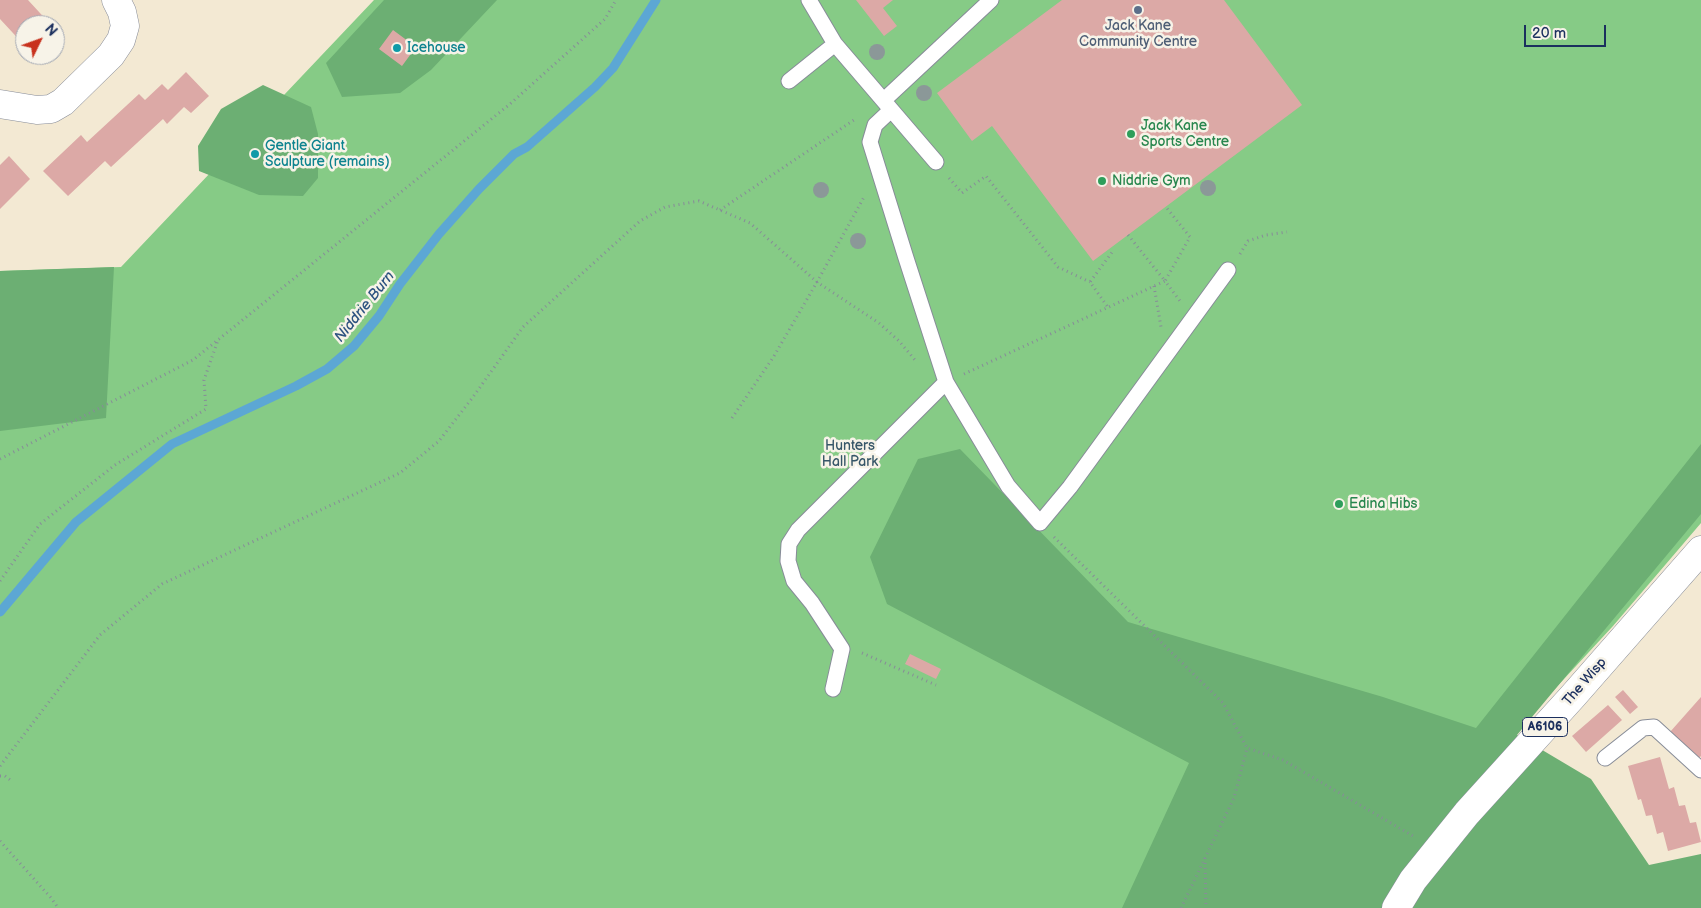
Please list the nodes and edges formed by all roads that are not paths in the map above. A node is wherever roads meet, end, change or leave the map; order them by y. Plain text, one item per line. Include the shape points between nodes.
1 (116, 0) edge
2 (809, 0) edge
3 (991, 0) edge
4 (835, 44) junction
5 (789, 81) dead end
6 (0, 104) edge
7 (887, 105) junction
8 (936, 162) road end
9 (1228, 270) road end
10 (946, 382) junction
11 (1701, 550) edge
12 (833, 689) dead end
13 (1605, 758) dead end
14 (1701, 770) edge
15 (1396, 908) edge

1 - 6 main road via 125,26 121,40 112,55 63,102 37,110
2 - 4 lane
3 - 7 lane
4 - 5 lane
4 - 7 lane
7 - 8 lane
7 - 10 lane via 875,125 870,142
9 - 10 lane via 1040,524 1008,486
10 - 12 lane via 798,530 789,544 788,560 794,581 842,649
11 - 15 main road, The Wisp / A6106 via 1467,813 1413,880
13 - 14 lane via 1643,728 1654,727

